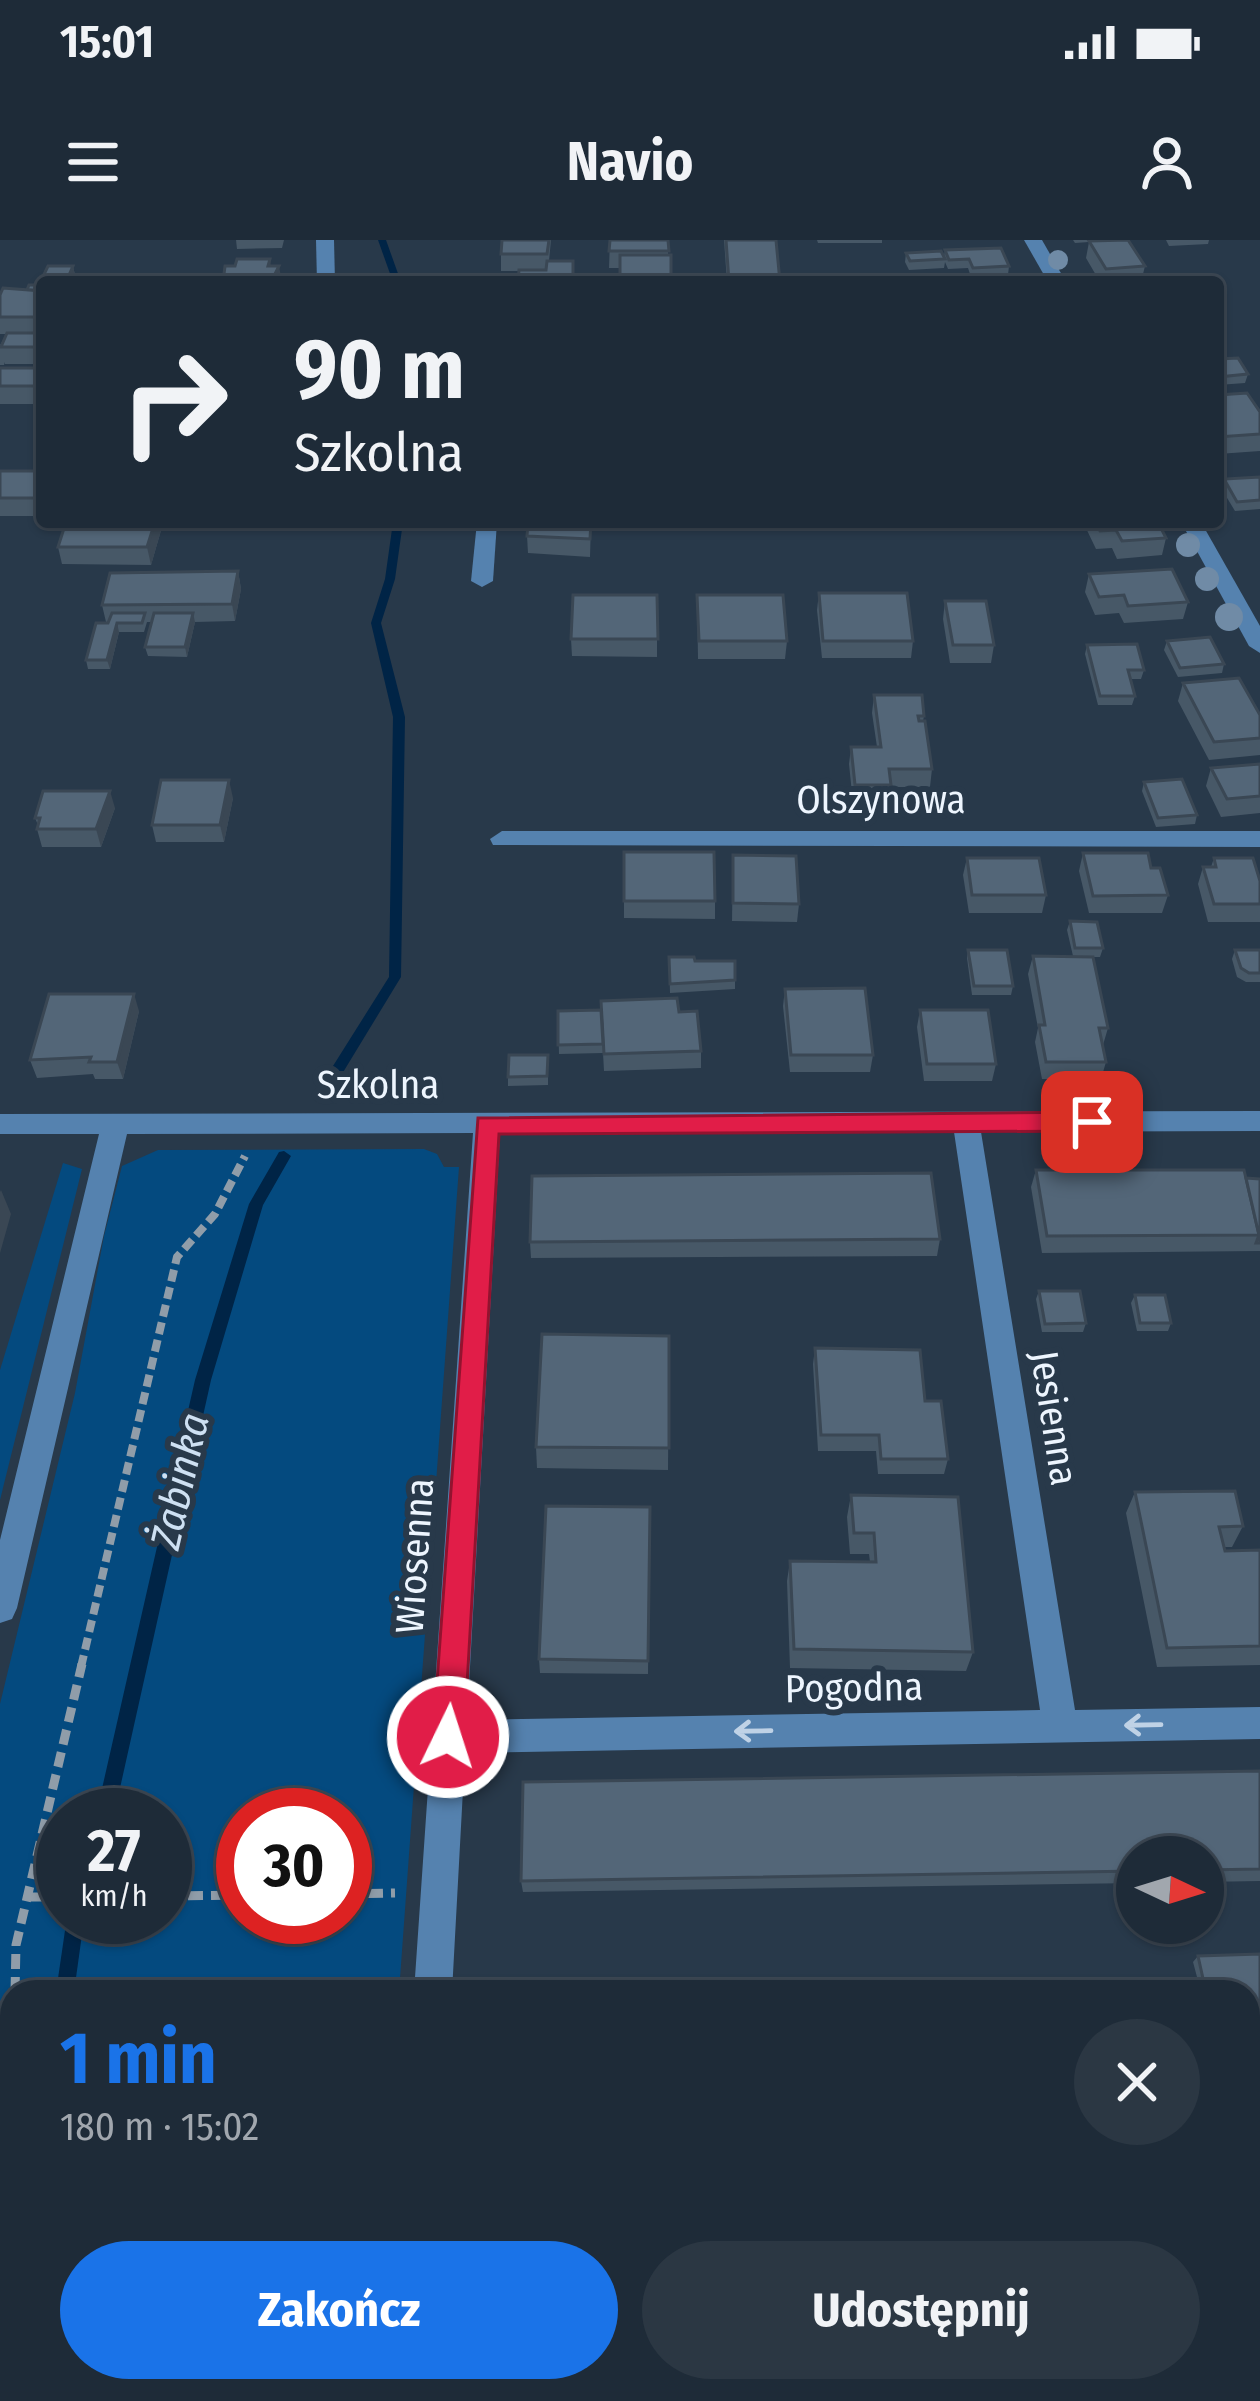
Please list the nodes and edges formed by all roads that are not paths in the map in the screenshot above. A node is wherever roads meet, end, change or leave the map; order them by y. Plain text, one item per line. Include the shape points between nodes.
1 (326, 240) edge
2 (1033, 240) edge
3 (326, 276) edge
4 (1054, 276) edge
5 (486, 528) edge
6 (1194, 528) edge
7 (482, 581) dead end
8 (1260, 646) edge
9 (502, 839) dead end
10 (1260, 839) edge
11 (1260, 1121) edge
12 (966, 1122) junction
13 (116, 1123) junction
14 (0, 1124) edge
15 (487, 1125) junction
16 (0, 1608) edge
17 (1260, 1723) edge
18 (1060, 1726) junction
19 (448, 1737) junction
20 (434, 1980) edge

1 - 3 street
2 - 4 street
5 - 7 street
6 - 8 street
9 - 10 street, Olszynowa
11 - 12 street, Szkolna
12 - 15 street, Szkolna
12 - 18 street, Jesienna
13 - 14 street, Szkolna
13 - 15 street, Szkolna
13 - 16 street
15 - 19 street, Wiosenna
17 -> 18 street, Pogodna
18 -> 19 street, Pogodna
19 - 20 street, Wiosenna

